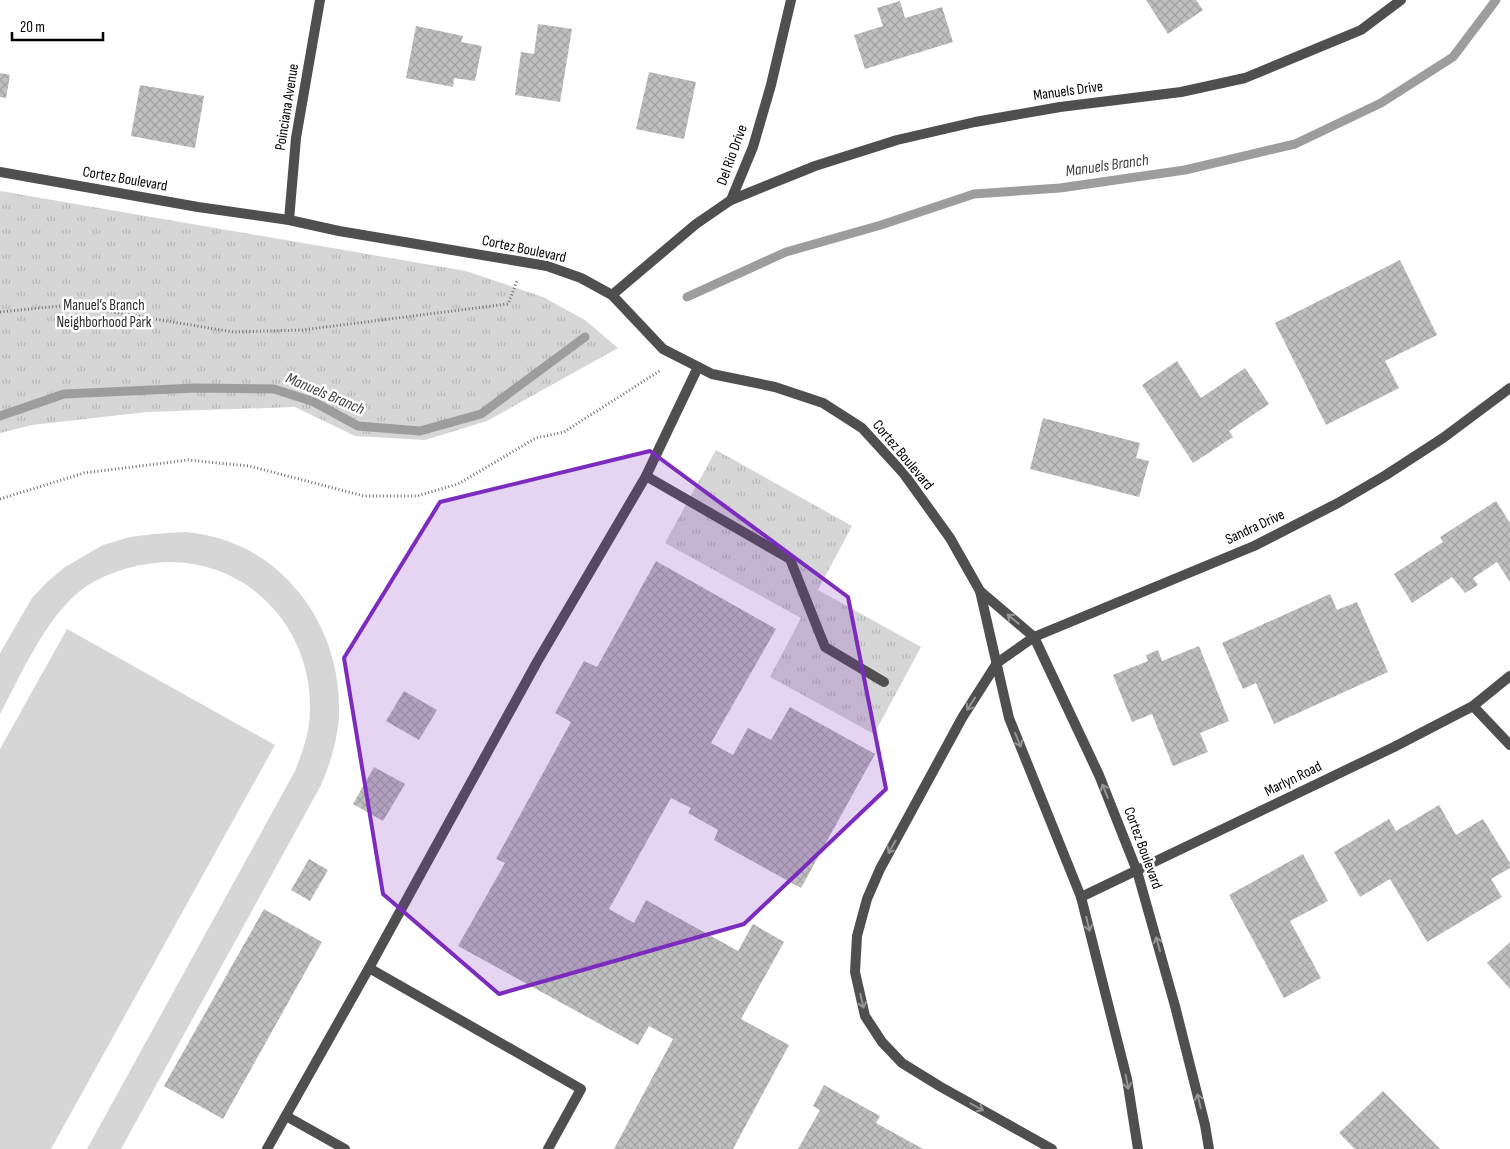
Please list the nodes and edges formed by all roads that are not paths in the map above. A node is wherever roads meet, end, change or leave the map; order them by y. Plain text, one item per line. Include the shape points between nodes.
1 (320, 0) edge
2 (791, 0) edge
3 (1401, 0) edge
4 (0, 172) edge
5 (731, 200) junction
6 (289, 220) junction
7 (612, 295) junction
8 (698, 367) junction
9 (1510, 388) edge
10 (646, 476) junction
11 (980, 591) junction
12 (1034, 637) junction
13 (997, 663) junction
14 (1510, 676) edge
15 (884, 682) dead end
16 (1473, 706) junction
17 (1510, 745) edge
18 (1137, 871) junction
19 (1081, 897) junction
20 (369, 968) junction
21 (286, 1116) junction
22 (267, 1149) edge
23 (345, 1149) edge
24 (548, 1149) edge
25 (1052, 1149) edge
26 (1138, 1149) edge
27 (1209, 1149) edge

1 - 6 street, Poinciana Avenue via 296,138
2 - 5 street, Del Rio Drive via 754,147
3 - 5 street, Manuels Drive via 1361,30 1245,78 1180,92 1060,107 975,122 897,140 814,166
4 - 6 street, Cortez Boulevard
5 - 7 street, Del Rio Drive via 696,224
6 - 7 street, Cortez Boulevard via 547,266 581,278
7 - 8 street, Cortez Boulevard via 663,349
8 - 10 street
8 - 11 street, Cortez Boulevard via 712,374 824,402 862,428 910,482 950,538
9 - 12 street, Sandra Drive via 1443,438 1338,503 1254,546
10 - 15 street via 790,559 825,647
10 - 20 street via 537,662
12 -> 11 street, Cortez Boulevard
11 - 13 street, Cortez Boulevard
12 - 13 street, Sandra Drive
18 -> 12 street, Cortez Boulevard via 1099,775
13 -> 19 street, Cortez Boulevard via 1009,718
13 -> 25 street via 962,718 880,869 867,898 857,936 856,972 865,1016 882,1042 902,1063
14 - 16 street, Marlyn Road
16 - 17 street
16 - 18 street, Marlyn Road
18 - 19 street, Marlyn Road
27 -> 18 street, Cortez Boulevard via 1206,1125 1180,1024
19 -> 26 street, Cortez Boulevard via 1127,1079
20 - 21 street
20 - 24 street via 581,1089
21 - 22 street
21 - 23 street

